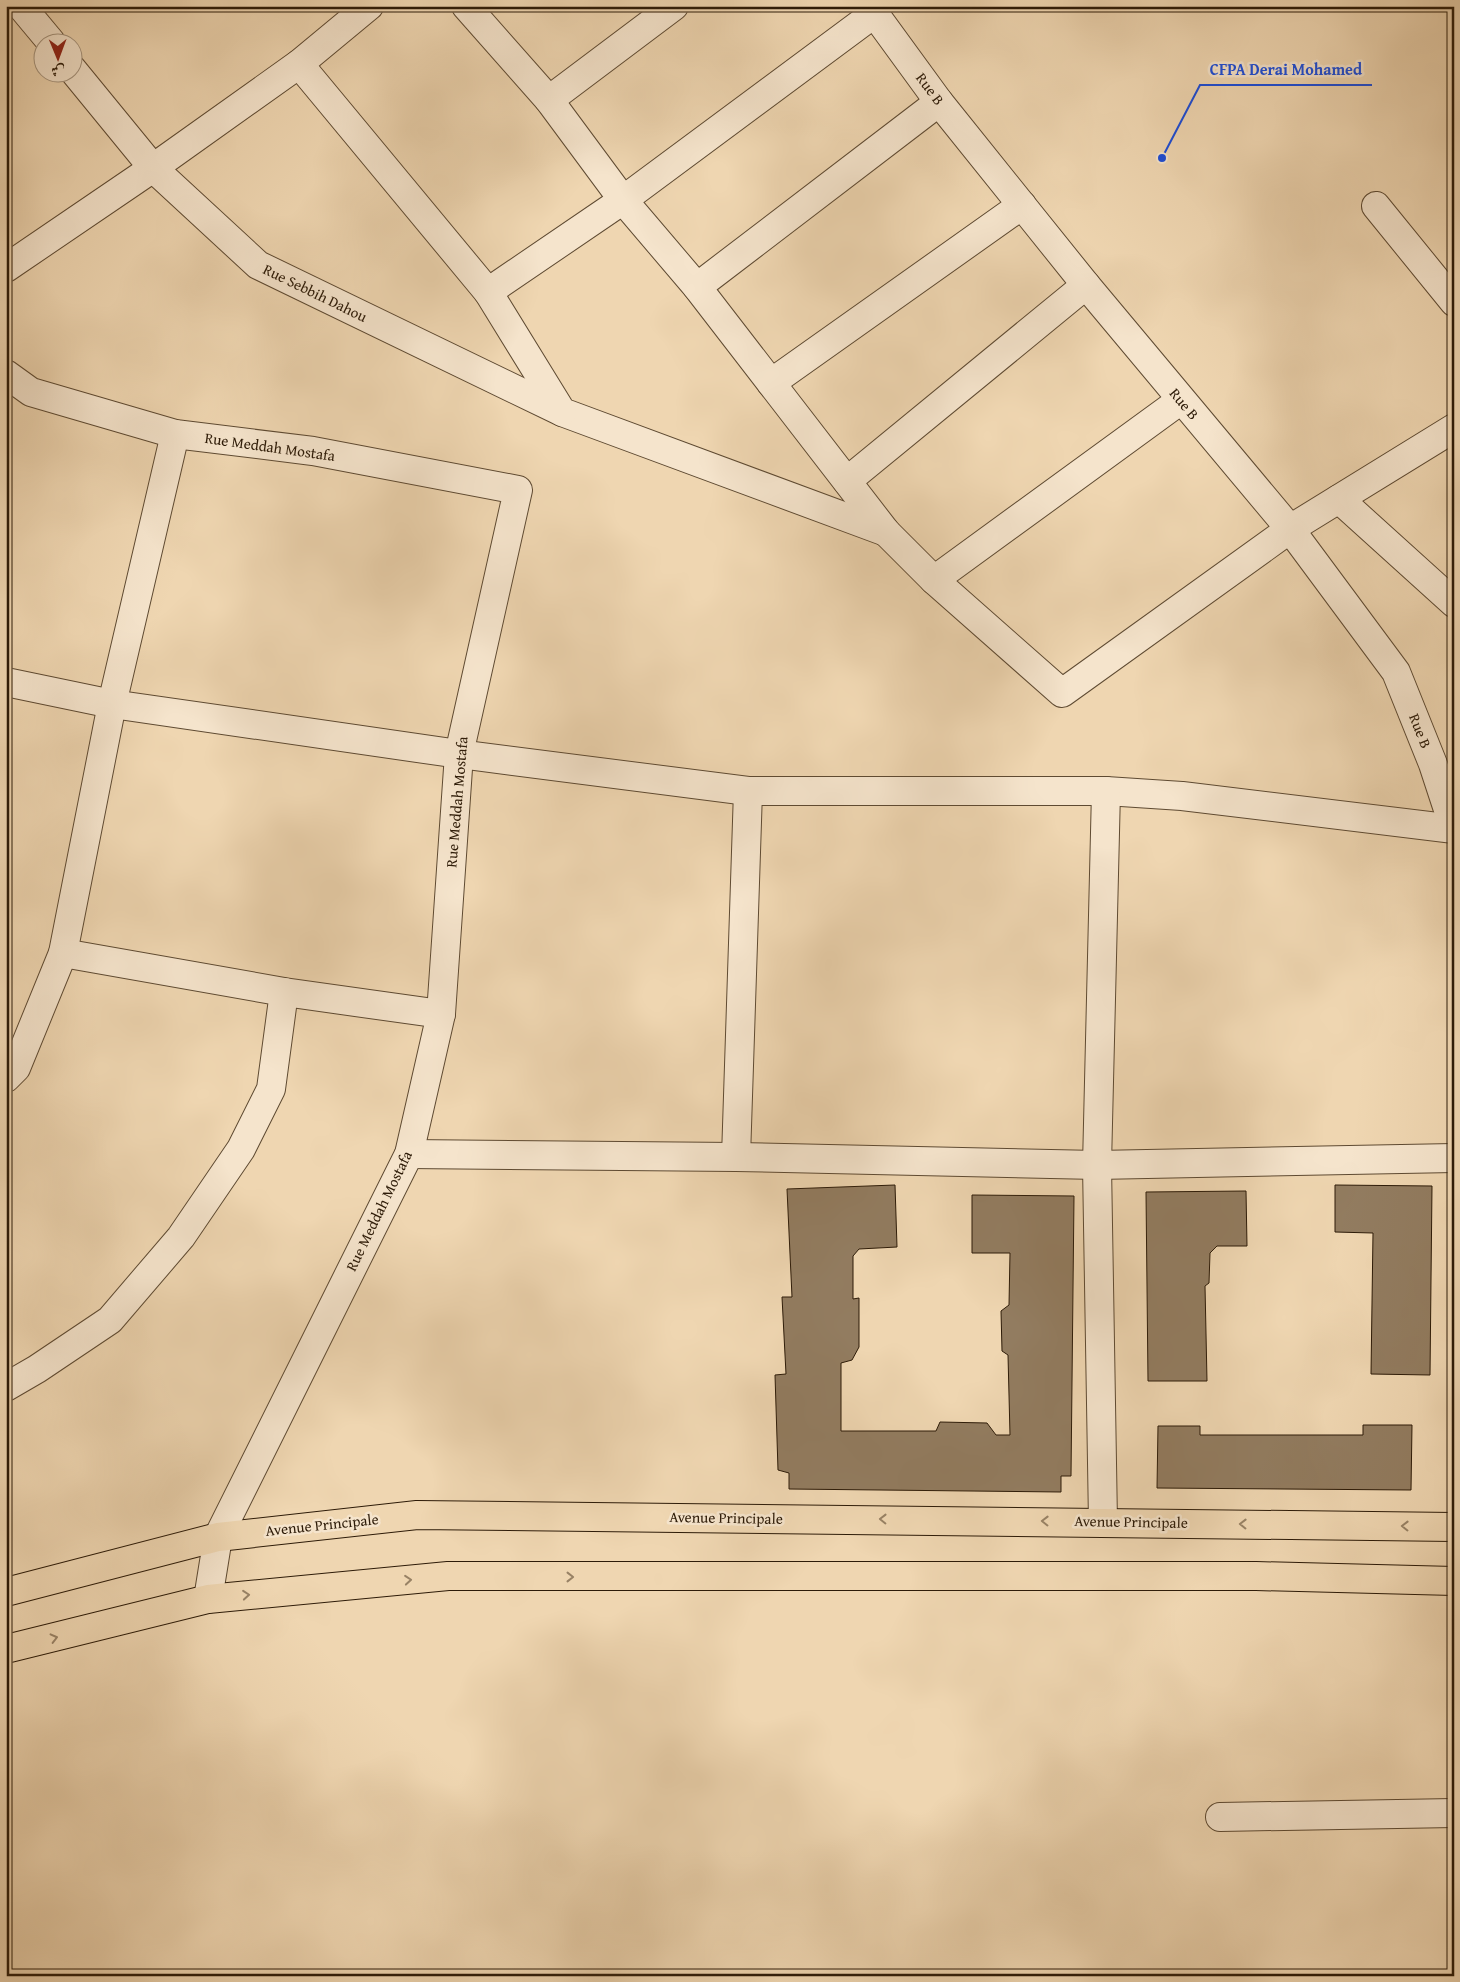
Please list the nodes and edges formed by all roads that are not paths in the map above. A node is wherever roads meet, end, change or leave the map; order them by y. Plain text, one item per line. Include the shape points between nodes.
1 (21, 6) edge
2 (369, 6) edge
3 (466, 6) edge
4 (674, 6) edge
5 (872, 10) edge
6 (43, 32) edge
7 (299, 64) junction
8 (82, 81) edge
9 (549, 100) junction
10 (939, 102) junction
11 (153, 168) junction
12 (623, 200) junction
13 (1022, 205) junction
14 (1376, 206) dead end
15 (6, 268) edge
16 (1086, 285) junction
17 (697, 287) junction
18 (488, 292) junction
19 (1454, 302) edge
20 (6, 374) edge
21 (771, 383) junction
22 (1181, 400) junction
23 (562, 412) junction
24 (1454, 428) edge
25 (175, 434) junction
26 (847, 481) junction
27 (1339, 498) junction
28 (1290, 529) junction
29 (886, 532) junction
30 (934, 580) junction
31 (1454, 603) edge
32 (6, 682) edge
33 (112, 704) junction
34 (459, 754) junction
35 (748, 791) junction
36 (1106, 791) junction
37 (1454, 829) edge
38 (63, 953) junction
39 (284, 992) junction
40 (441, 1014) junction
41 (6, 1078) edge
42 (409, 1154) junction
43 (736, 1157) junction
44 (1454, 1158) edge
45 (1097, 1165) junction
46 (6, 1387) edge
47 (1103, 1522) junction
48 (1454, 1527) edge
49 (218, 1537) junction
50 (1454, 1580) edge
51 (6, 1592) edge
52 (208, 1599) junction
53 (6, 1649) edge
54 (1454, 1813) edge
55 (1220, 1817) dead end

1 - 6 street
2 - 7 street
3 - 9 street
4 - 9 street
5 - 10 street, Rue B
5 - 12 street
7 - 11 street
7 - 18 street
8 - 11 street, Rue Sebbih Dahou
9 - 12 street
10 - 13 street, Rue B
10 - 17 street
11 - 15 street
11 - 23 street, Rue Sebbih Dahou via 258,265
12 - 17 street
12 - 18 street
13 - 16 street, Rue B
13 - 21 street
14 - 19 street
16 - 22 street, Rue B
16 - 26 street
17 - 21 street
18 - 23 street
20 - 25 street, Rue Meddah Mostafa via 31,392
21 - 26 street
22 - 28 street, Rue B
22 - 30 street
23 - 29 street, Rue Sebbih Dahou
24 - 27 street
25 - 33 street
25 - 34 street, Rue Meddah Mostafa via 313,451 518,490
26 - 29 street
27 - 28 street
27 - 31 street
28 - 30 street via 1062,693
28 - 37 street, Rue B via 1396,672 1433,764
29 - 30 street
32 - 33 street
33 - 34 street
33 - 38 street
34 - 35 street
34 - 40 street, Rue Meddah Mostafa
35 - 36 street
35 - 43 street
36 - 37 street via 1182,796
36 - 45 street
38 - 39 street
38 - 41 street via 16,1068
39 - 40 street
39 - 46 street via 271,1089 241,1149 181,1237 110,1320
40 - 42 street, Rue Meddah Mostafa
42 - 43 street
42 - 49 street, Rue Meddah Mostafa
43 - 45 street
44 - 45 street
45 - 47 street
48 -> 47 main road, Avenue Principale
47 -> 49 main road, Avenue Principale via 416,1514
49 - 51 main road, Avenue Principale
49 - 52 street, Rue Meddah Mostafa
52 -> 50 main road via 448,1576 1256,1576
53 -> 52 main road
54 - 55 street

